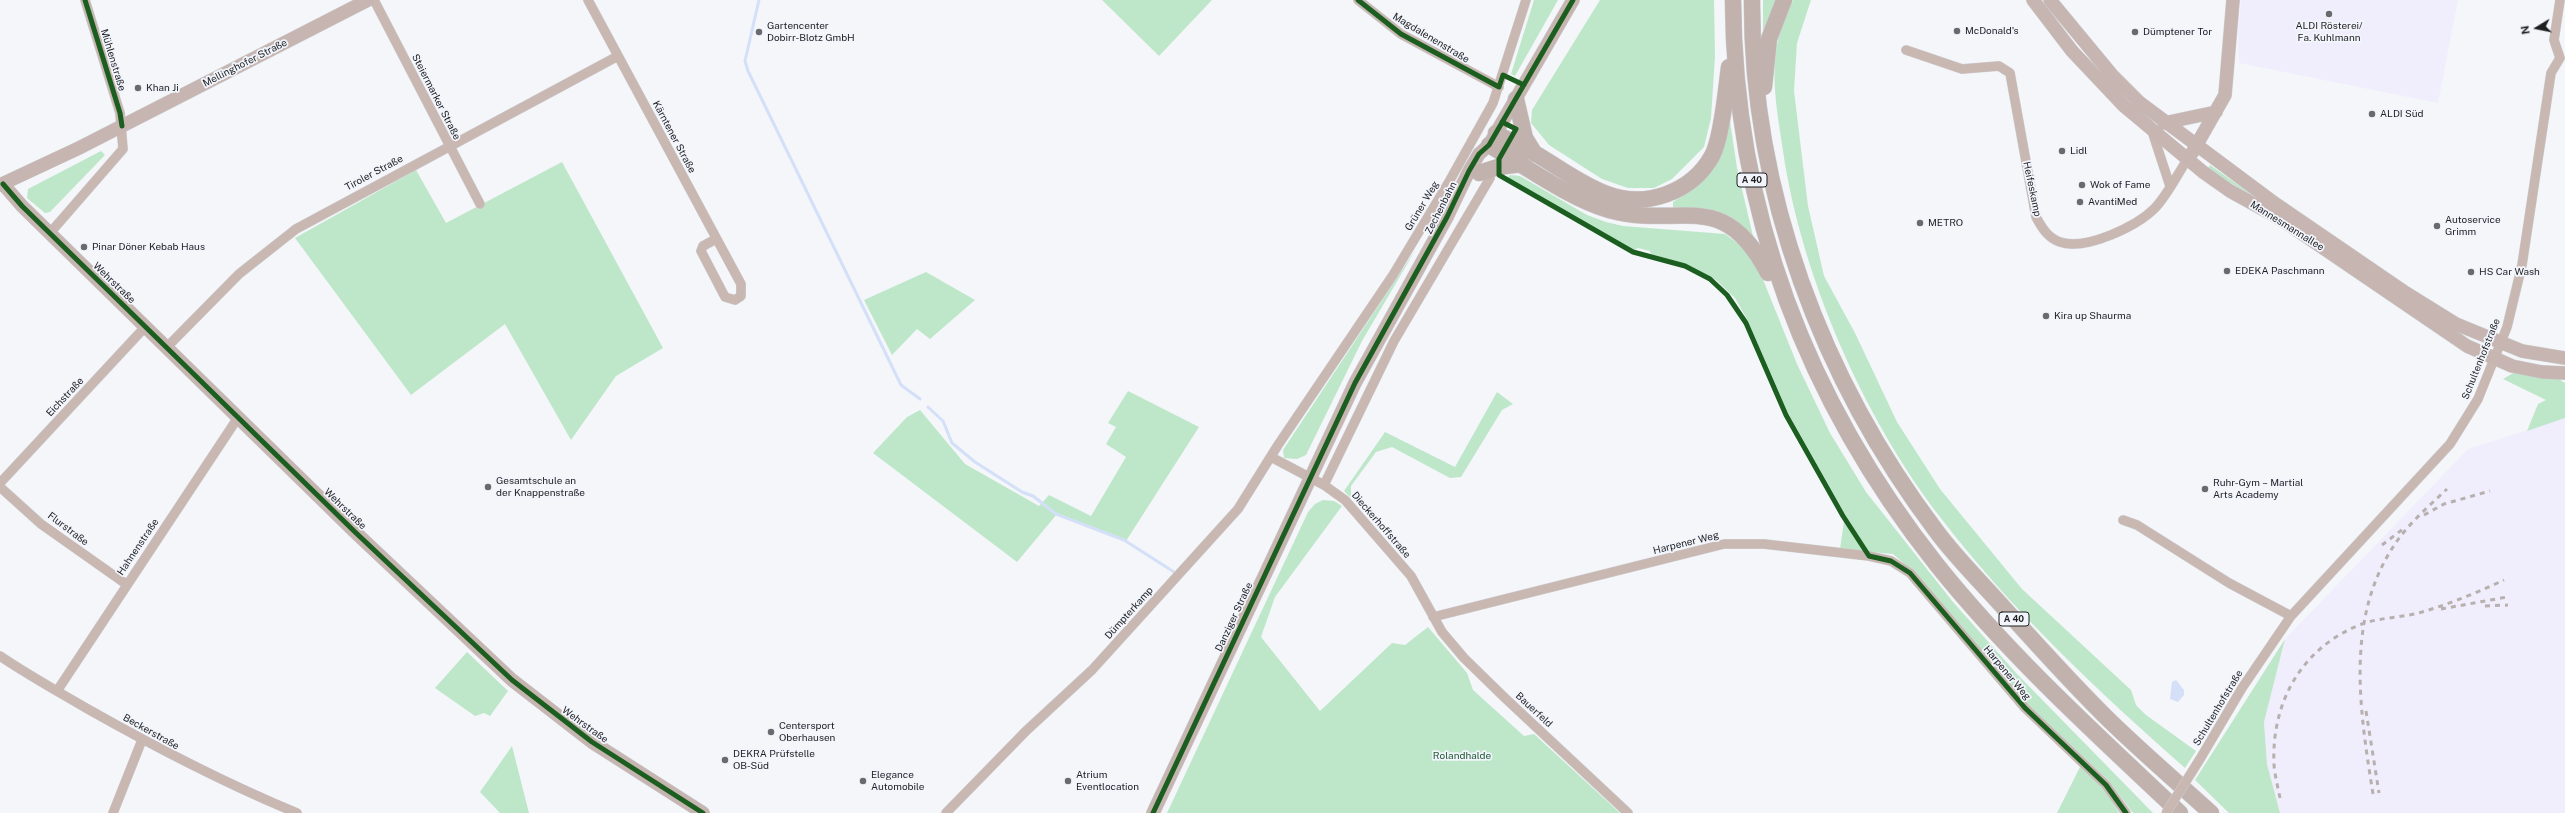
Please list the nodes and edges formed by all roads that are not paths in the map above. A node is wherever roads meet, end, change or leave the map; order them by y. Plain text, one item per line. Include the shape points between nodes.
1 (85, 0) edge
2 (368, 0) edge
3 (374, 0) edge
4 (588, 0) edge
5 (1358, 0) edge
6 (1526, 0) edge
7 (1573, 0) edge
8 (1733, 0) edge
9 (1752, 0) edge
10 (1784, 0) edge
11 (2033, 0) edge
12 (2050, 0) edge
13 (2233, 0) edge
14 (2560, 0) edge
15 (1733, 32) junction
16 (1906, 50) dead end
17 (618, 56) junction
18 (2562, 57) edge
19 (1499, 87) junction
20 (1516, 100) junction
21 (2216, 112) junction
22 (2164, 123) junction
23 (122, 126) junction
24 (2152, 131) junction
25 (1762, 136) junction
26 (1492, 139) junction
27 (449, 145) junction
28 (2196, 146) junction
29 (1535, 154) junction
30 (2187, 160) junction
31 (1522, 164) junction
32 (1484, 176) junction
33 (2, 185) edge
34 (2170, 186) junction
35 (480, 204) dead end
36 (1447, 217) junction
37 (50, 233) junction
38 (716, 239) junction
39 (1795, 324) junction
40 (146, 326) junction
41 (2501, 344) junction
42 (167, 347) junction
43 (2565, 358) edge
44 (2495, 359) junction
45 (2565, 373) edge
46 (1304, 407) joint
47 (238, 416) junction
48 (1333, 429) joint
49 (1271, 457) junction
50 (1310, 477) junction
51 (0, 483) edge
52 (1324, 485) junction
53 (0, 487) edge
54 (2123, 520) dead end
55 (126, 584) junction
56 (1433, 616) junction
57 (2291, 616) junction
58 (0, 656) edge
59 (57, 691) junction
60 (142, 740) junction
61 (113, 813) edge
62 (297, 813) edge
63 (703, 813) edge
64 (946, 813) edge
65 (1153, 813) edge
66 (1628, 813) edge
67 (2126, 813) edge
68 (2166, 813) edge
69 (2180, 813) edge
70 (2211, 813) edge

1 - 23 street, Mühlenstraße
2 - 23 main road, Mellinghofer Straße
3 - 27 street, Steiermarker Straße
4 - 17 street, Kärntener Straße
5 - 19 street, Magdalenenstraße via 1401,34
6 - 19 street, Grüner Weg
7 - 20 main road, Zechenbahn
8 - 15 highway, A 40
9 - 25 highway, A 40 via 1753,54
10 - 25 highway via 1770,38 1765,71
11 - 24 main road, Mannesmannallee via 2086,68
12 - 22 main road, Mannesmannallee via 2112,76
13 - 21 main road, Heifeskamp via 2229,76 2225,95
14 - 18 street, Schultenhofstraße via 2554,40
15 - 29 highway via 1722,116 1713,155 1698,174 1682,188 1662,197 1636,200 1609,195 1582,183
15 - 39 highway, A 40 via 1737,88 1752,183 1769,250
16 - 34 street, Heifeskamp via 1962,69 1999,66 2010,73 2036,217 2043,230 2052,238 2074,245 2089,242 2132,225 2155,207
17 - 27 street, Tiroler Straße
17 - 38 street, Kärntener Straße
18 - 41 street, Schultenhofstraße via 2551,73 2522,265 2509,322
19 - 46 street, Grüner Weg via 1461,161 1393,276
20 - 26 main road, Zechenbahn
20 - 29 highway via 1525,138
21 - 22 main road
21 - 28 main road, Heifeskamp
22 - 28 main road, Mannesmannallee
23 - 33 main road, Mellinghofer Straße
23 - 37 street via 122,152
24 - 30 main road, Mannesmannallee
24 - 34 street
25 - 70 highway, A 40 via 1796,266 1821,332 1851,398 1894,472 1938,534 2015,621 2110,721
26 - 29 highway
26 - 31 highway
26 - 32 main road, Zechenbahn
26 - 36 main road, Zechenbahn via 1469,171
27 - 35 street, Steiermarker Straße
27 - 42 street, Tiroler Straße via 285,236 240,274
28 - 30 main road, Heifeskamp
28 - 41 main road, Mannesmannallee via 2406,293 2456,324
30 - 34 street, Heifeskamp
30 - 44 main road, Mannesmannallee via 2230,191 2278,218 2452,337
31 - 32 highway via 1498,167
31 - 39 highway via 1589,203 1610,210 1632,214 1708,217 1726,223 1746,238 1758,254
32 - 36 main road, Zechenbahn
32 - 52 street, Zechenbahn via 1394,341
33 - 37 main road, Wehrstraße
36 - 48 main road, Zechenbahn via 1370,354
37 - 40 main road, Wehrstraße
38 - 38 street, Kärntener Straße via 741,284 740,297 732,300 725,297 701,251 703,246
39 - 69 highway, A 40 via 1821,383 1855,447 1896,510 1938,566 2002,640
40 - 42 main road, Wehrstraße
40 - 51 street, Eichstraße
41 - 43 main road, Mannesmannallee via 2546,357
41 - 44 street, Schultenhofstraße
42 - 47 main road, Wehrstraße
44 - 45 main road, Mannesmannallee via 2512,366 2542,372
44 - 57 street, Schultenhofstraße via 2478,399 2450,444
46 - 49 street, Dümpterkamp
47 - 55 street, Hahnenstraße
47 - 63 main road, Wehrstraße via 512,680 592,742
48 - 50 main road, Danziger Straße
49 - 50 street, Dieckerhoffstraße
49 - 64 street, Dümpterkamp via 1225,525 1092,670 1026,731
50 - 52 street, Dieckerhoffstraße
50 - 65 main road, Danziger Straße
52 - 56 street, Dieckerhoffstraße via 1345,500 1411,576
53 - 55 street, Flurstraße via 41,524
54 - 57 street via 2229,583
55 - 59 street, Hahnenstraße
56 - 66 street, Bauerfeld via 1442,632 1483,677
56 - 67 street, Harpener Weg via 1724,544 1764,544 1891,560 1910,573 2025,708 2106,785
57 - 68 street, Schultenhofstraße, bridge via 2242,688
58 - 59 street, Beckerstraße
59 - 60 street, Beckerstraße
60 - 61 street
60 - 62 street, Beckerstraße via 217,779

